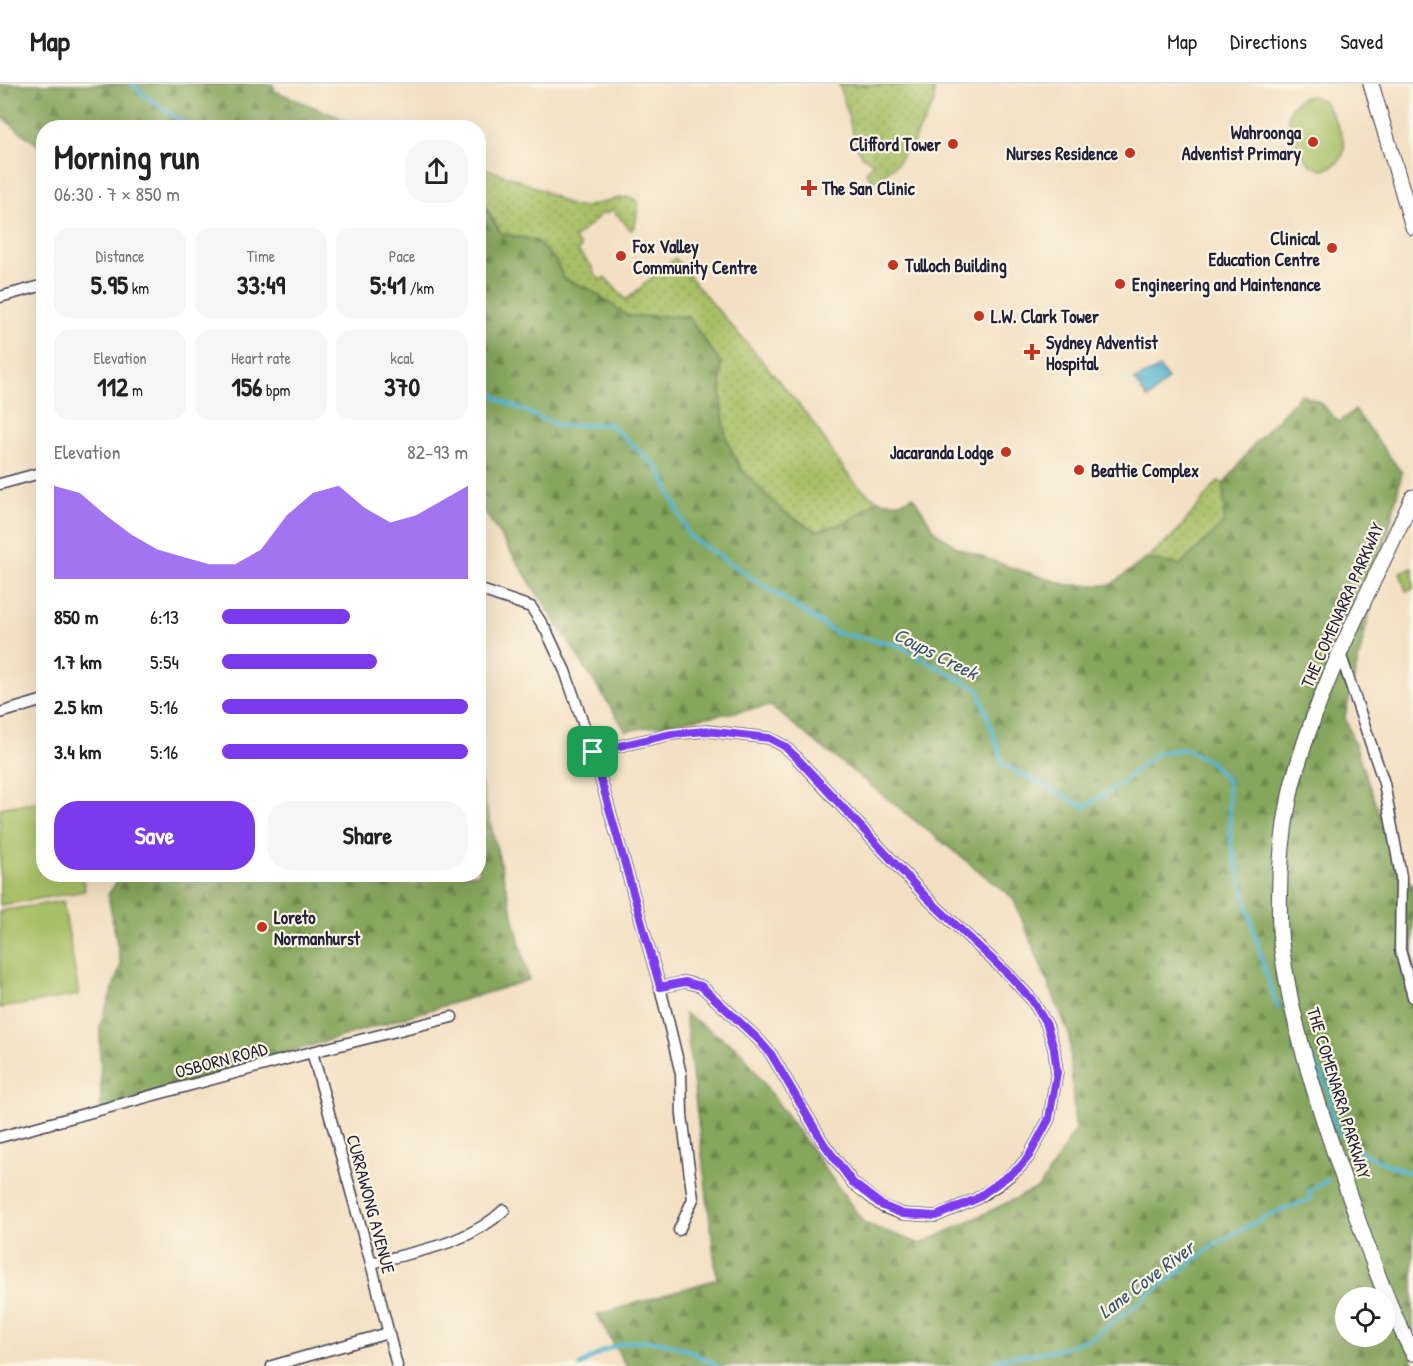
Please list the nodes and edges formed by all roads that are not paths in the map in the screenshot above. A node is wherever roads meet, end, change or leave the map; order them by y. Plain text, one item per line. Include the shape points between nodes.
1 (1371, 84) edge
2 (1413, 227) edge
3 (36, 287) edge
4 (0, 297) edge
5 (36, 474) edge
6 (0, 484) edge
7 (1413, 497) edge
8 (486, 592) edge
9 (1340, 653) junction
10 (36, 702) edge
11 (0, 713) edge
12 (593, 752) junction
13 (660, 987) junction
14 (1413, 997) edge
15 (452, 1017) dead end
16 (312, 1052) junction
17 (0, 1137) edge
18 (504, 1210) dead end
19 (679, 1230) dead end
20 (371, 1263) junction
21 (388, 1334) junction
22 (1413, 1353) edge
23 (272, 1366) edge
24 (397, 1366) edge

1 - 2 main road
3 - 4 street
5 - 6 street
7 - 9 main road, THE COMENARRA PARKWAY
8 - 12 street via 531,607 565,670
9 - 14 street via 1384,783 1401,877 1400,950
9 - 22 main road, THE COMENARRA PARKWAY via 1319,702 1290,792 1284,833 1280,931 1303,1052 1334,1152 1380,1284
10 - 11 street
12 - 13 street
12 - 13 street via 672,734 706,731 769,738 784,746 927,898 1032,1000 1047,1025 1054,1049 1057,1072 1049,1119 1029,1156 999,1185 936,1216 903,1214 883,1206 853,1183 824,1144 771,1054 742,1024 701,986 685,982
13 - 19 street via 681,1074 693,1199
15 - 16 street, OSBORN ROAD
16 - 17 street, OSBORN ROAD
16 - 20 street, CURRAWONG AVENUE
18 - 20 street via 466,1237
20 - 21 street, CURRAWONG AVENUE
21 - 23 street
21 - 24 street, CURRAWONG AVENUE

